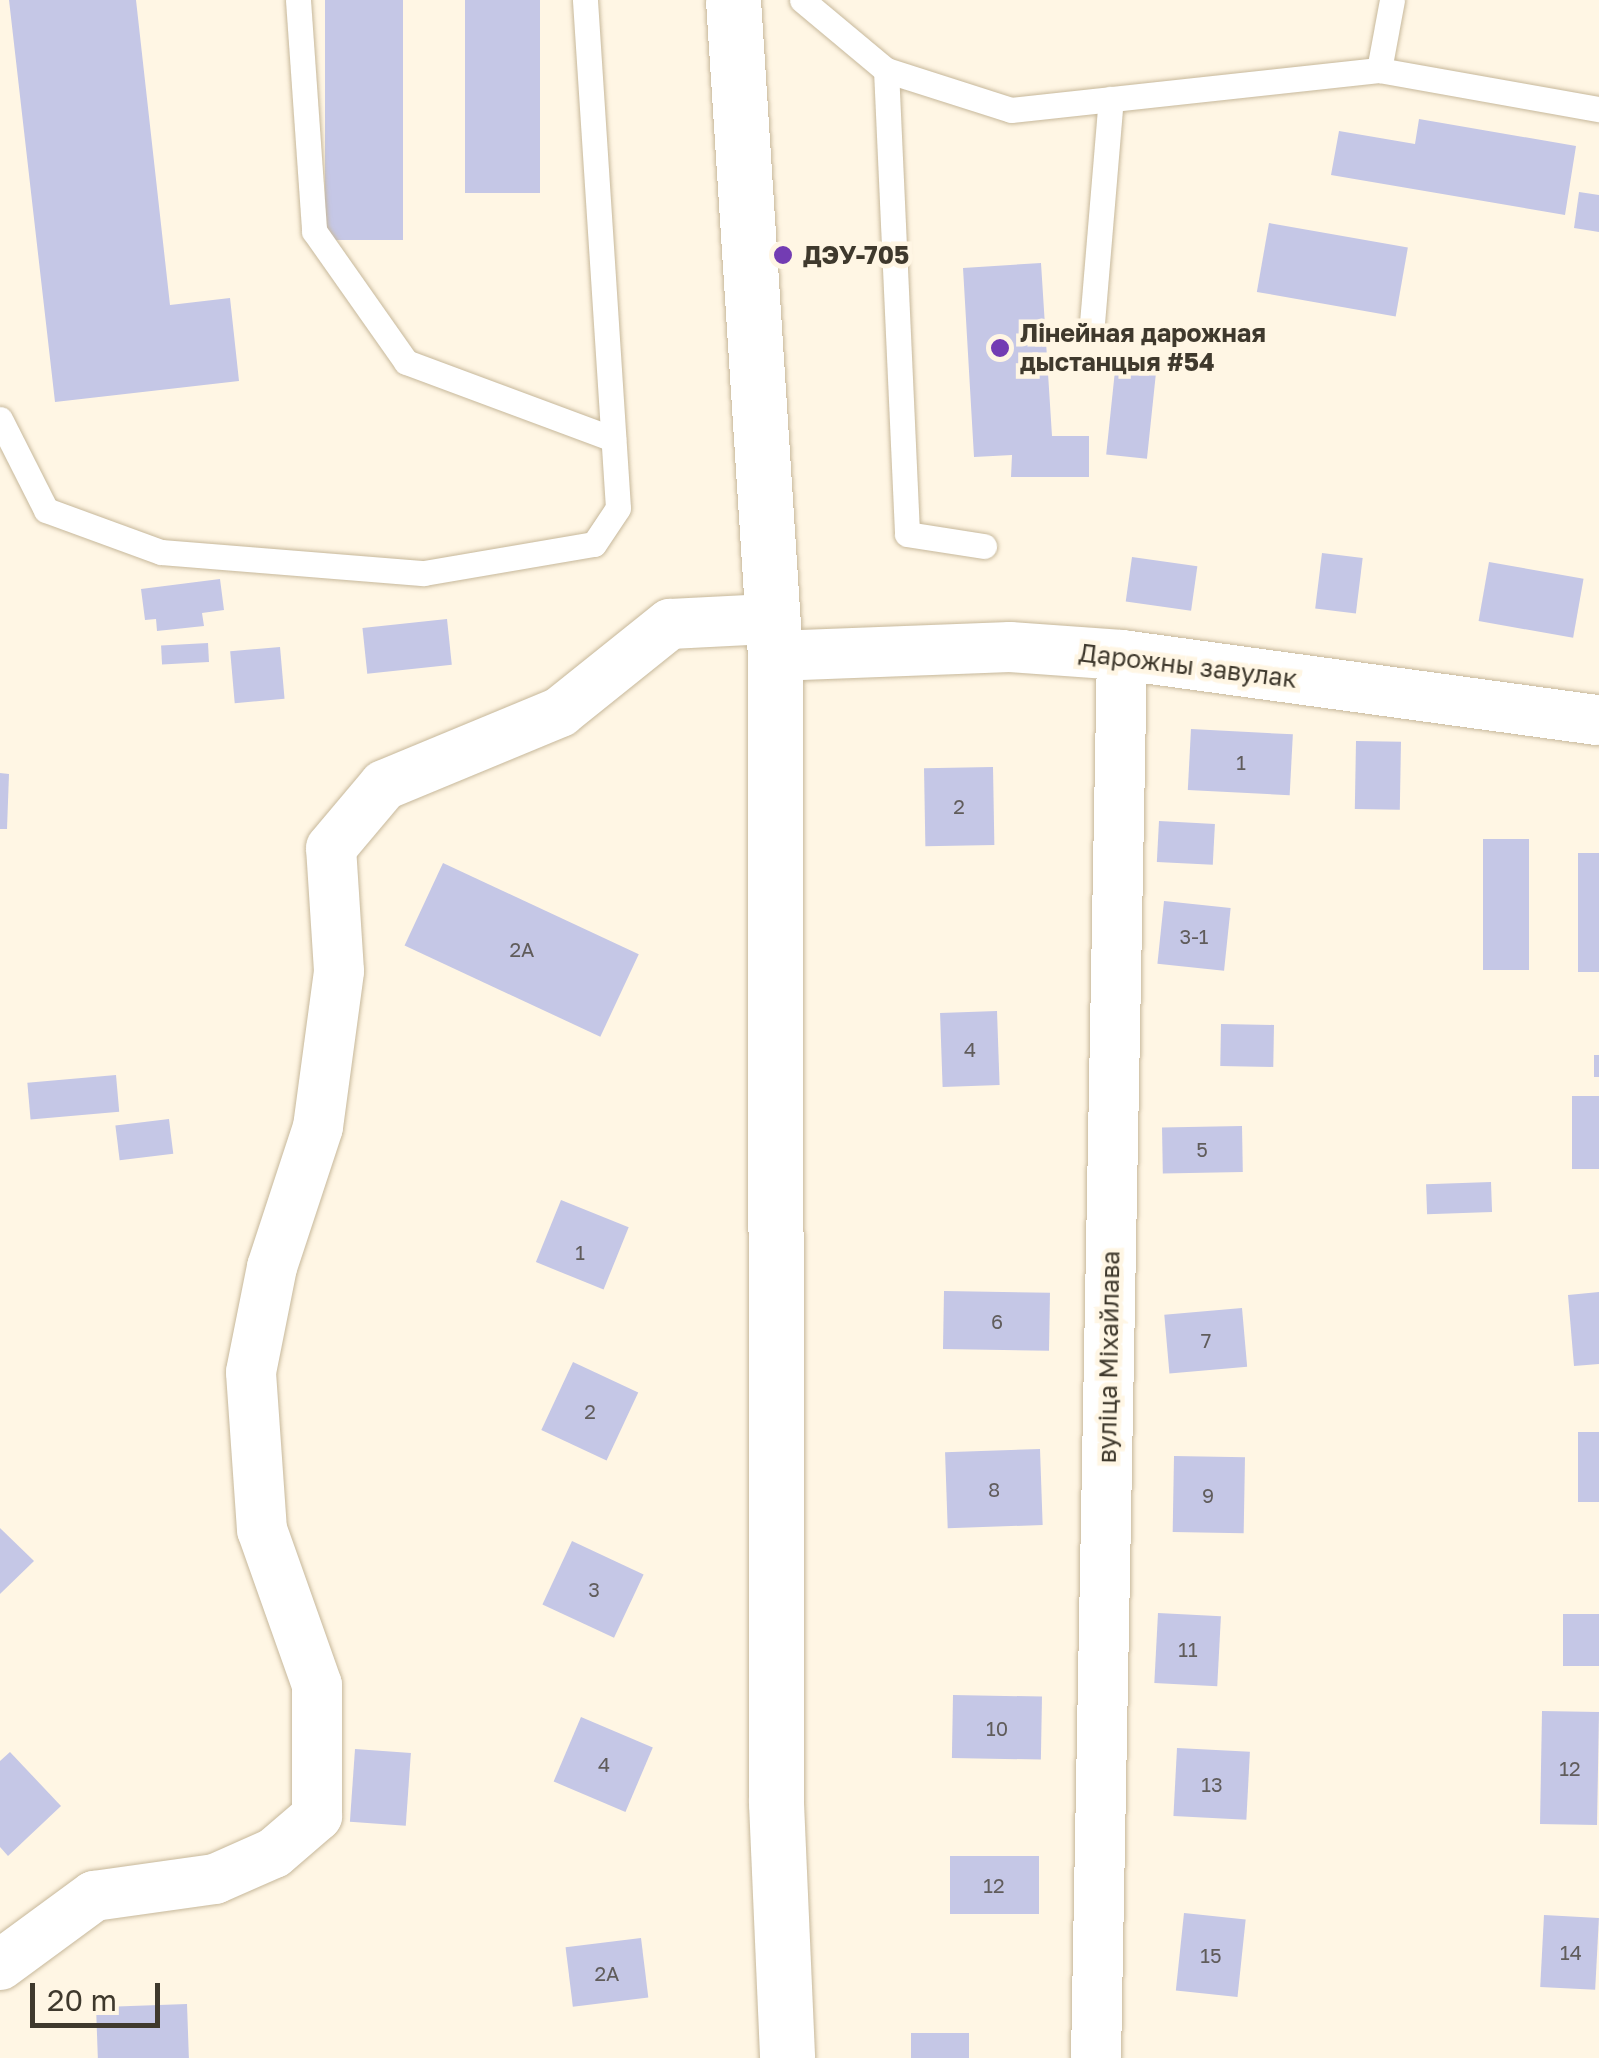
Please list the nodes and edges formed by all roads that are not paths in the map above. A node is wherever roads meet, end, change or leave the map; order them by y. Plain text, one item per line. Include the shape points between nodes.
1 (298, 0) edge
2 (585, 0) edge
3 (734, 0) edge
4 (802, 0) edge
5 (1392, 0) edge
6 (886, 70) junction
7 (1379, 70) junction
8 (1111, 99) junction
9 (1599, 109) edge
10 (1092, 322) dead end
11 (0, 419) edge
12 (613, 439) junction
13 (984, 546) dead end
14 (772, 638) junction
15 (1122, 655) junction
16 (1599, 720) edge
17 (0, 1965) edge
18 (787, 2058) edge
19 (1096, 2058) edge

1 - 12 lane via 314,231 406,362
2 - 12 lane
3 - 14 street
4 - 6 lane
5 - 7 lane
6 - 8 lane via 1011,110
6 - 13 lane via 907,534
7 - 8 lane
7 - 9 lane
8 - 10 lane
11 - 12 lane via 46,510 161,552 424,573 594,544 618,508
14 - 15 street, Дарожны завулак
14 - 17 street, Дарожны завулак via 670,624 560,712 384,785 331,848 339,971 318,1127 272,1267 252,1372 262,1530 317,1685 317,1816 274,1853 216,1879 94,1896
14 - 18 street via 776,1804
15 - 16 street, Дарожны завулак
15 - 19 street, вуліца Міхайлава

